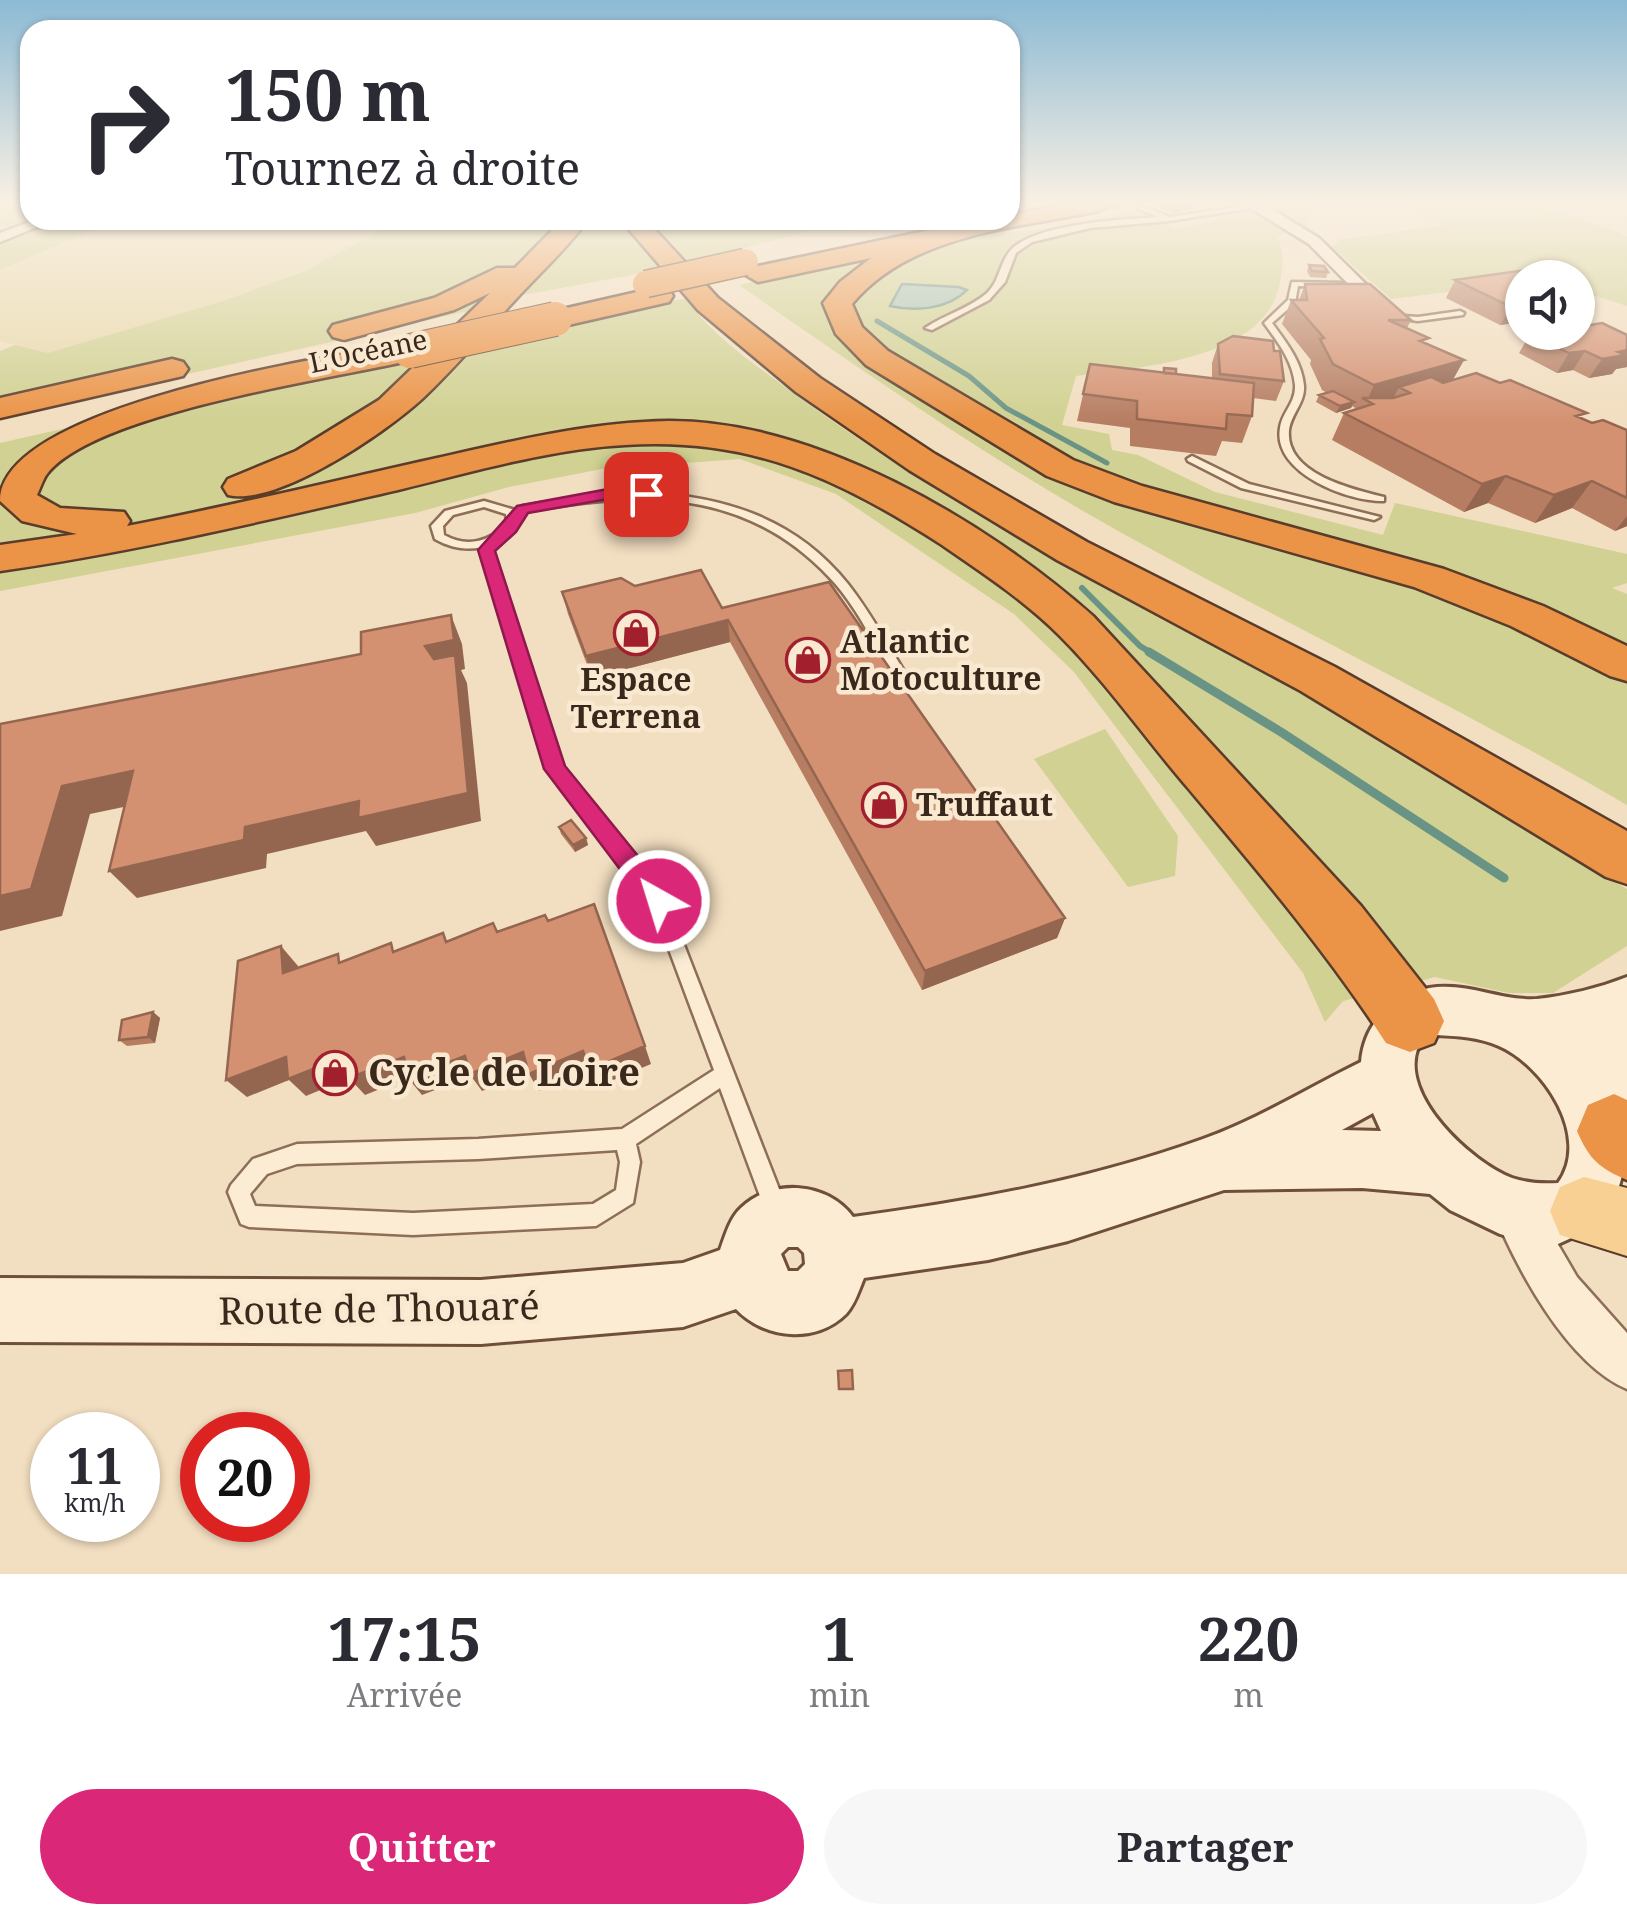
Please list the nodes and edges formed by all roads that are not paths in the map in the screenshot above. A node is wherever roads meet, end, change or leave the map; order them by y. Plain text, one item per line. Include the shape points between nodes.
1 (503, 276) edge
2 (522, 276) edge
3 (533, 276) edge
4 (675, 276) edge
5 (683, 276) edge
6 (705, 276) edge
7 (730, 276) edge
8 (747, 276) edge
9 (861, 276) edge
10 (1004, 276) edge
11 (1349, 276) edge
12 (1358, 286) junction
13 (653, 290) junction
14 (1460, 314) dead end
15 (1390, 318) junction
16 (929, 328) dead end
17 (320, 336) dead end
18 (1410, 337) edge
19 (419, 341) junction
20 (206, 362) dead end
21 (0, 408) edge
22 (0, 424) edge
23 (0, 433) edge
24 (1192, 459) dead end
25 (1322, 483) junction
26 (1380, 499) dead end
27 (1300, 500) junction
28 (514, 511) junction
29 (1374, 517) dead end
30 (1098, 542) junction
31 (484, 545) junction
32 (0, 555) edge
33 (1627, 665) edge
34 (900, 676) edge
35 (1627, 840) edge
36 (1627, 860) edge
37 (1624, 1003) edge
38 (1410, 1020) junction
39 (1506, 1022) junction
40 (724, 1074) junction
41 (1388, 1077) junction
42 (1615, 1128) edge
43 (625, 1139) junction
44 (1215, 1165) junction
45 (1441, 1166) junction
46 (1513, 1208) junction
47 (1605, 1216) edge
48 (766, 1242) junction
49 (0, 1310) edge
50 (1627, 1365) edge

1 - 17 highway via 401,317
2 - 19 highway via 410,392 364,428 301,463 200,502 132,519 53,520 18,497 18,482 32,463 96,427
3 - 32 highway via 433,384 361,441 275,484 188,514
4 - 13 highway, bridge
5 - 36 highway via 808,385 922,462 1072,550 1334,687
6 - 30 highway via 799,358 942,454
7 - 13 highway
8 - 30 highway via 934,433 1088,529
9 - 33 highway via 837,303 852,337 1060,468 1128,494 1430,578
10 - 16 lane via 973,308
11 - 12 street
12 - 15 street
12 - 25 lane via 1295,284 1292,301 1268,324 1294,361 1299,395 1284,431 1287,446
13 - 19 highway, bridge
14 - 15 lane
15 - 18 street
19 - 22 highway, L’Océane
19 - 23 highway, L’Océane
20 - 21 highway
24 - 27 lane via 1245,486
25 - 26 lane
25 - 27 lane
27 - 29 lane
28 - 31 lane via 510,529
28 - 31 lane via 484,504 459,508 438,532 452,544
28 - 34 lane via 646,494 723,504 757,517 786,531 836,576
30 - 35 highway
31 - 40 lane via 555,769 659,901
32 - 38 highway via 134,537 545,445 625,434 758,441 812,456 878,487 1018,578 1076,625 1305,882
37 - 39 main road via 1536,1023
37 - 42 main road via 1604,1060
38 - 39 main road via 1436,1011
38 - 41 main road via 1395,1034
39 - 42 main road via 1563,1058
40 - 43 lane
40 - 48 lane
41 - 44 main road
41 - 45 main road via 1396,1106
42 - 47 main road via 1617,1177 1605,1198
43 - 43 lane via 297,1154 260,1166 238,1192 249,1216 413,1224 596,1215 626,1196
44 - 45 main road via 1290,1159
44 - 48 main road via 1068,1211 834,1251 830,1282 794,1306 762,1291
45 - 46 main road
46 - 47 main road
46 - 50 street via 1552,1284 1587,1330
48 - 49 main road, Route de Thouaré via 720,1284 682,1295 481,1312

